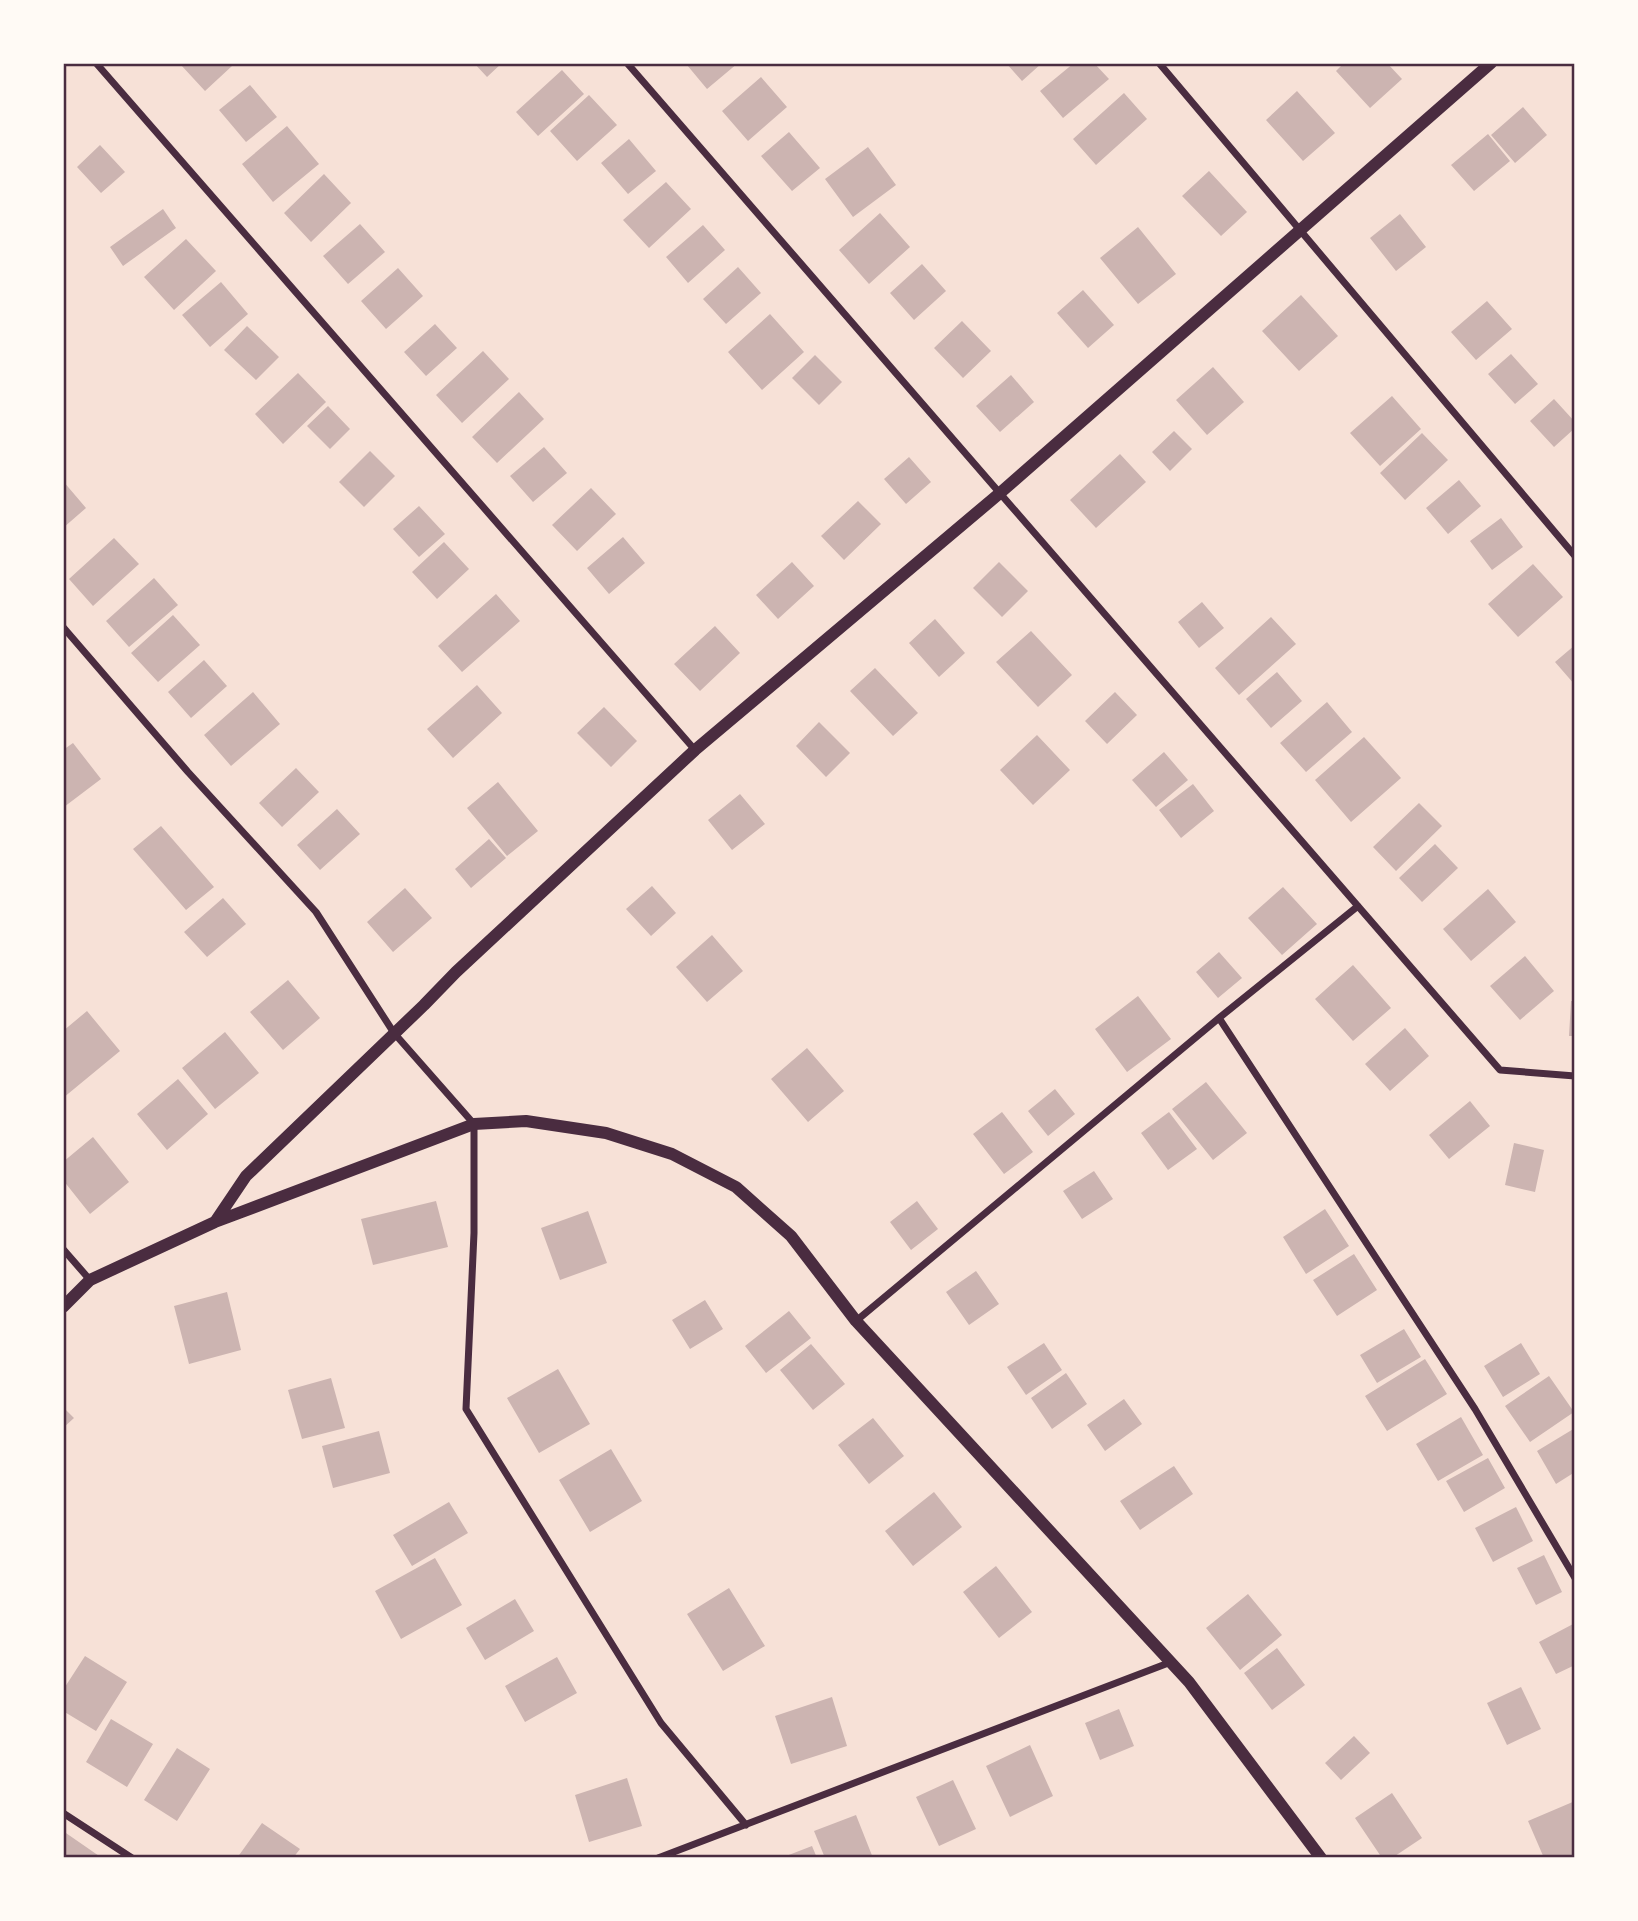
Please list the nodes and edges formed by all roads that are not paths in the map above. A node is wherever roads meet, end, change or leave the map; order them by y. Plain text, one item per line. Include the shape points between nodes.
1 (96, 63) edge
2 (627, 63) edge
3 (1159, 63) edge
4 (1491, 63) edge
5 (1300, 229) junction
6 (1000, 493) junction
7 (1575, 556) edge
8 (63, 627) edge
9 (695, 750) junction
10 (1358, 906) junction
11 (1219, 1018) junction
12 (394, 1033) junction
13 (1575, 1076) edge
14 (474, 1124) junction
15 (215, 1222) junction
16 (63, 1250) edge
17 (90, 1280) junction
18 (63, 1307) edge
19 (856, 1321) junction
20 (1575, 1578) edge
21 (1171, 1662) junction
22 (63, 1813) edge
23 (746, 1825) junction
24 (132, 1858) edge
25 (658, 1858) edge
26 (1321, 1858) edge

1 - 9 street
2 - 6 street
3 - 5 street
4 - 5 street
5 - 6 street
5 - 7 street
6 - 9 street
6 - 10 street
8 - 12 street via 316,912
9 - 12 street
10 - 11 street
10 - 13 street via 1500,1070
11 - 19 street
11 - 20 street via 1475,1409
12 - 14 street
12 - 15 street via 246,1175
14 - 15 street
14 - 19 street via 526,1121 606,1133 672,1154 736,1187 791,1236
14 - 23 street via 466,1409 661,1723
15 - 17 street
16 - 17 street
17 - 18 street
19 - 21 street
21 - 23 street
21 - 26 street
22 - 24 street
23 - 25 street

